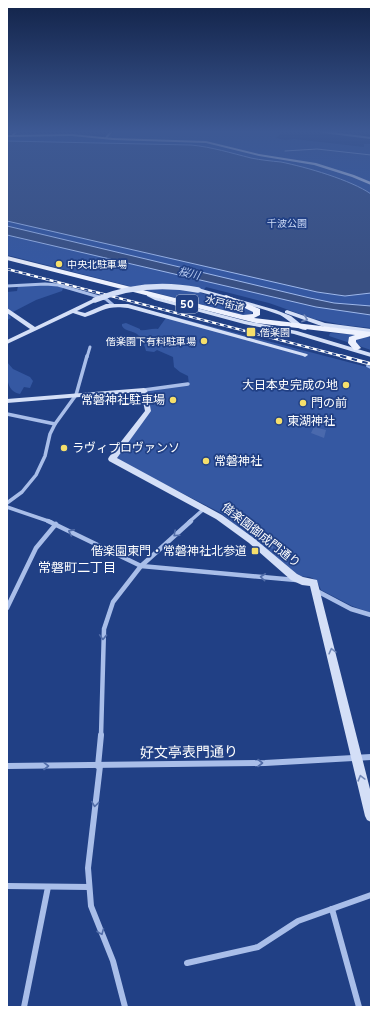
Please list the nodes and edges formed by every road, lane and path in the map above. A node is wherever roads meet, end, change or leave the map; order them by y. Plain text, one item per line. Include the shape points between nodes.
1 (360, 179) edge
2 (371, 184) edge
3 (7, 258) edge
4 (8, 287) edge
5 (150, 295) junction
6 (226, 297) junction
7 (255, 304) junction
8 (113, 305) junction
9 (7, 310) edge
10 (73, 312) junction
11 (225, 314) junction
12 (301, 327) junction
13 (34, 329) junction
14 (330, 330) junction
15 (371, 334) edge
16 (332, 340) junction
17 (7, 342) edge
18 (90, 348) dead end
19 (357, 348) junction
20 (371, 354) edge
21 (305, 355) dead end
22 (188, 384) dead end
23 (144, 390) junction
24 (76, 395) junction
25 (7, 401) edge
26 (7, 414) edge
27 (55, 424) junction
28 (7, 503) edge
29 (7, 507) edge
30 (205, 508) junction
31 (56, 524) junction
32 (141, 566) junction
33 (302, 581) junction
34 (315, 587) junction
35 (7, 608) edge
36 (371, 615) edge
37 (371, 757) edge
38 (356, 758) junction
39 (7, 766) edge
40 (99, 766) junction
41 (371, 816) edge
42 (7, 886) edge
43 (48, 887) junction
44 (89, 887) junction
45 (371, 895) edge
46 (332, 909) junction
47 (187, 963) dead end
48 (24, 1007) edge
49 (125, 1007) edge
50 (359, 1007) edge

1 - 2 street
3 - 5 main road, 水戸街道 / 50, bridge
4 - 8 street via 58,285 106,299
5 - 11 main road, 水戸街道 / 50
5 - 20 street via 177,305 302,334
6 - 7 street
6 - 10 street, bridge via 175,286 144,286 112,293
6 - 11 main road via 252,307 257,312 254,317
7 - 12 street via 283,314
7 -> 15 street via 324,325
8 - 10 street via 85,315
8 - 21 street via 128,306
9 - 13 street
10 - 13 street
11 - 12 main road, 水戸街道 / 50
12 - 14 main road, 水戸街道 / 50
12 - 16 street
13 - 17 street
14 - 15 main road, 水戸街道 / 50
14 - 16 street via 326,335
15 - 19 main road via 353,338 352,343
16 - 19 street
18 - 24 street
19 - 20 street
22 - 23 street
23 - 24 street
23 - 30 street, 偕楽園御成門通り via 148,411 112,458
24 - 25 street
24 - 27 street
26 - 27 street
27 - 28 street via 36,475 22,492
29 - 31 street
30 -> 32 street
30 - 33 street, 偕楽園御成門通り
32 -> 31 street
31 - 35 street via 36,548
33 -> 32 street
32 -> 40 street via 113,602 104,629
33 - 34 street, 偕楽園御成門通り
34 - 36 street via 351,609
38 -> 34 street
37 - 38 street, 好文亭表門通り
40 -> 38 street, 好文亭表門通り via 265,763
41 -> 38 street
39 -> 40 street, 好文亭表門通り
40 -> 44 street via 88,868
42 - 43 street
43 - 44 street
43 - 48 street
44 -> 49 street via 90,906 113,962
45 - 46 street
46 - 47 street via 298,921 258,947
46 - 50 street

